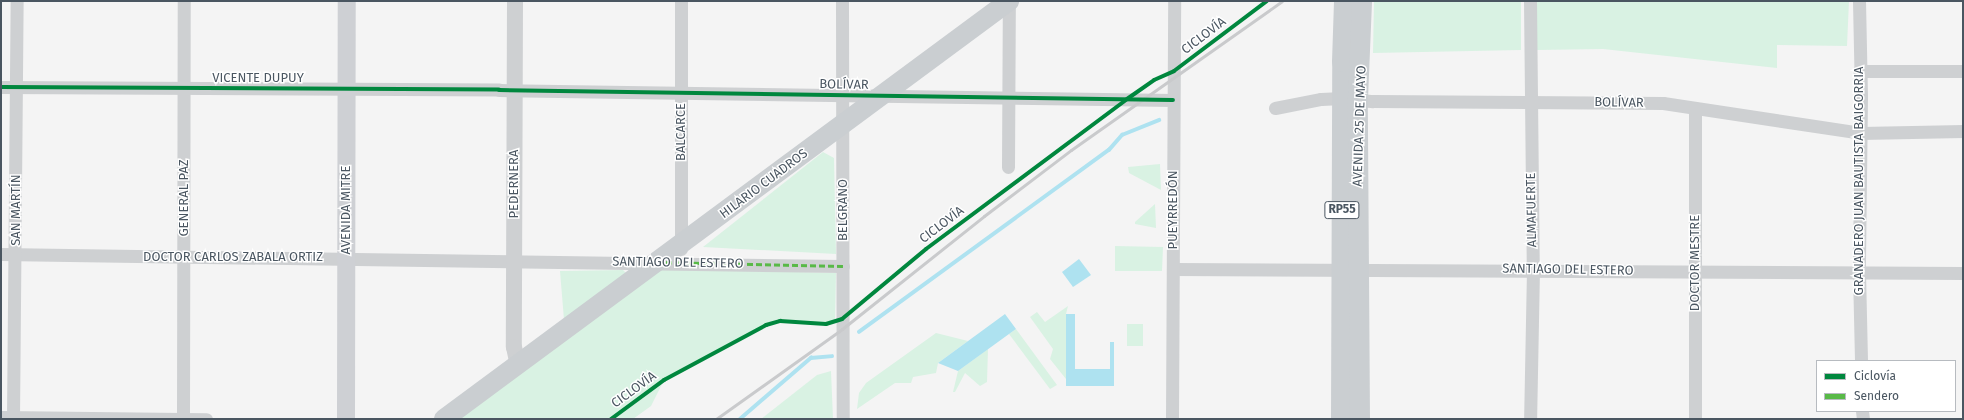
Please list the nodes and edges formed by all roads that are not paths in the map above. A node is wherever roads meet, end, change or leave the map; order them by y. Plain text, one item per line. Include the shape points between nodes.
1 (17, 1) edge
2 (184, 1) edge
3 (347, 1) edge
4 (514, 1) edge
5 (681, 1) edge
6 (842, 1) edge
7 (1009, 1) edge
8 (1174, 1) edge
9 (1344, 1) edge
10 (1362, 1) edge
11 (1530, 1) edge
12 (1859, 1) edge
13 (1859, 71) junction
14 (1963, 71) edge
15 (1, 87) edge
16 (17, 87) junction
17 (184, 88) junction
18 (346, 89) junction
19 (514, 90) junction
20 (681, 93) junction
21 (843, 95) junction
22 (883, 96) junction
23 (1008, 98) junction
24 (1350, 98) junction
25 (1173, 100) junction
26 (1530, 101) junction
27 (1275, 108) dead end
28 (1695, 108) junction
29 (843, 126) junction
30 (1963, 131) edge
31 (1861, 133) junction
32 (1008, 167) dead end
33 (1, 254) edge
34 (681, 254) junction
35 (16, 255) junction
36 (184, 257) junction
37 (346, 257) junction
38 (513, 261) junction
39 (657, 262) junction
40 (843, 266) junction
41 (1173, 269) junction
42 (1350, 269) junction
43 (1533, 269) junction
44 (1696, 272) junction
45 (1859, 272) junction
46 (1963, 273) edge
47 (1861, 360) edge
48 (518, 366) junction
49 (9, 418) edge
50 (183, 419) edge
51 (206, 419) edge
52 (346, 419) edge
53 (444, 419) edge
54 (843, 419) edge
55 (1172, 419) edge
56 (1341, 419) edge
57 (1360, 419) edge
58 (1530, 419) edge
59 (1695, 419) edge

1 - 16 street, SAN MARTÍN
2 - 17 street, GENERAL PAZ
3 - 18 main road, AVENIDA MITRE
4 - 19 street, PEDERNERA
5 - 20 street, BALCARCE
6 - 21 street, BELGRANO
7 - 22 main road, HILARIO CUADROS
7 - 23 street
8 - 25 street, PUEYRREDÓN
9 - 24 main road, AVENIDA 25 DE MAYO / RP55
10 - 24 main road, AVENIDA 25 DE MAYO / RP55
11 - 26 street, ALMAFUERTE
12 - 13 street, GRANADERO JUAN BAUTISTA BAIGORRIA
13 - 14 street
13 - 31 street, GRANADERO JUAN BAUTISTA BAIGORRIA
15 - 16 street, VICENTE DUPUY
16 - 17 street, VICENTE DUPUY
16 - 35 street, SAN MARTÍN
17 - 18 street, VICENTE DUPUY
17 - 36 street, GENERAL PAZ
18 - 19 street, VICENTE DUPUY
18 - 37 main road, AVENIDA MITRE
19 - 20 street, BOLÍVAR
19 - 38 street, PEDERNERA
20 - 21 street, BOLÍVAR
20 - 34 street, BALCARCE
21 - 22 street, BOLÍVAR
21 - 29 street, BELGRANO
22 - 23 street, BOLÍVAR
22 - 29 main road, HILARIO CUADROS
23 - 25 street, BOLÍVAR
23 - 32 street
24 - 26 street, BOLÍVAR via 1373,101
24 - 27 street, BOLÍVAR via 1321,98
24 - 42 main road, AVENIDA 25 DE MAYO / RP55
25 - 41 street, PUEYRREDÓN
26 - 28 street, BOLÍVAR via 1663,103
26 - 43 street, ALMAFUERTE
28 - 31 street, BOLÍVAR
28 - 44 street, DOCTOR MESTRE
29 - 34 main road, HILARIO CUADROS
29 - 40 street, BELGRANO
30 - 31 street, BOLÍVAR
31 - 45 street, GRANADERO JUAN BAUTISTA BAIGORRIA
33 - 35 street, DOCTOR CARLOS ZABALA ORTIZ
34 - 39 main road, HILARIO CUADROS
34 - 40 street, SANTIAGO DEL ESTERO
35 - 36 street, DOCTOR CARLOS ZABALA ORTIZ
35 - 49 street, SAN MARTÍN
36 - 37 street, DOCTOR CARLOS ZABALA ORTIZ
36 - 50 street, GENERAL PAZ
37 - 38 street, DOCTOR CARLOS ZABALA ORTIZ
37 - 52 main road, AVENIDA MITRE
38 - 39 street, SANTIAGO DEL ESTERO
38 - 48 street, PEDERNERA via 514,347
39 - 48 main road, HILARIO CUADROS
40 - 54 street, BELGRANO
41 - 42 street, SANTIAGO DEL ESTERO
41 - 55 street, PUEYRREDÓN
42 - 43 street, SANTIAGO DEL ESTERO
42 - 56 main road, AVENIDA 25 DE MAYO / RP55
42 - 57 main road, AVENIDA 25 DE MAYO / RP55
43 - 44 street, SANTIAGO DEL ESTERO
43 - 58 street, ALMAFUERTE
44 - 45 street, SANTIAGO DEL ESTERO
44 - 59 street, DOCTOR MESTRE
45 - 46 street, SANTIAGO DEL ESTERO
45 - 47 street, GRANADERO JUAN BAUTISTA BAIGORRIA
48 - 53 main road, HILARIO CUADROS
49 - 50 street
50 - 51 street

